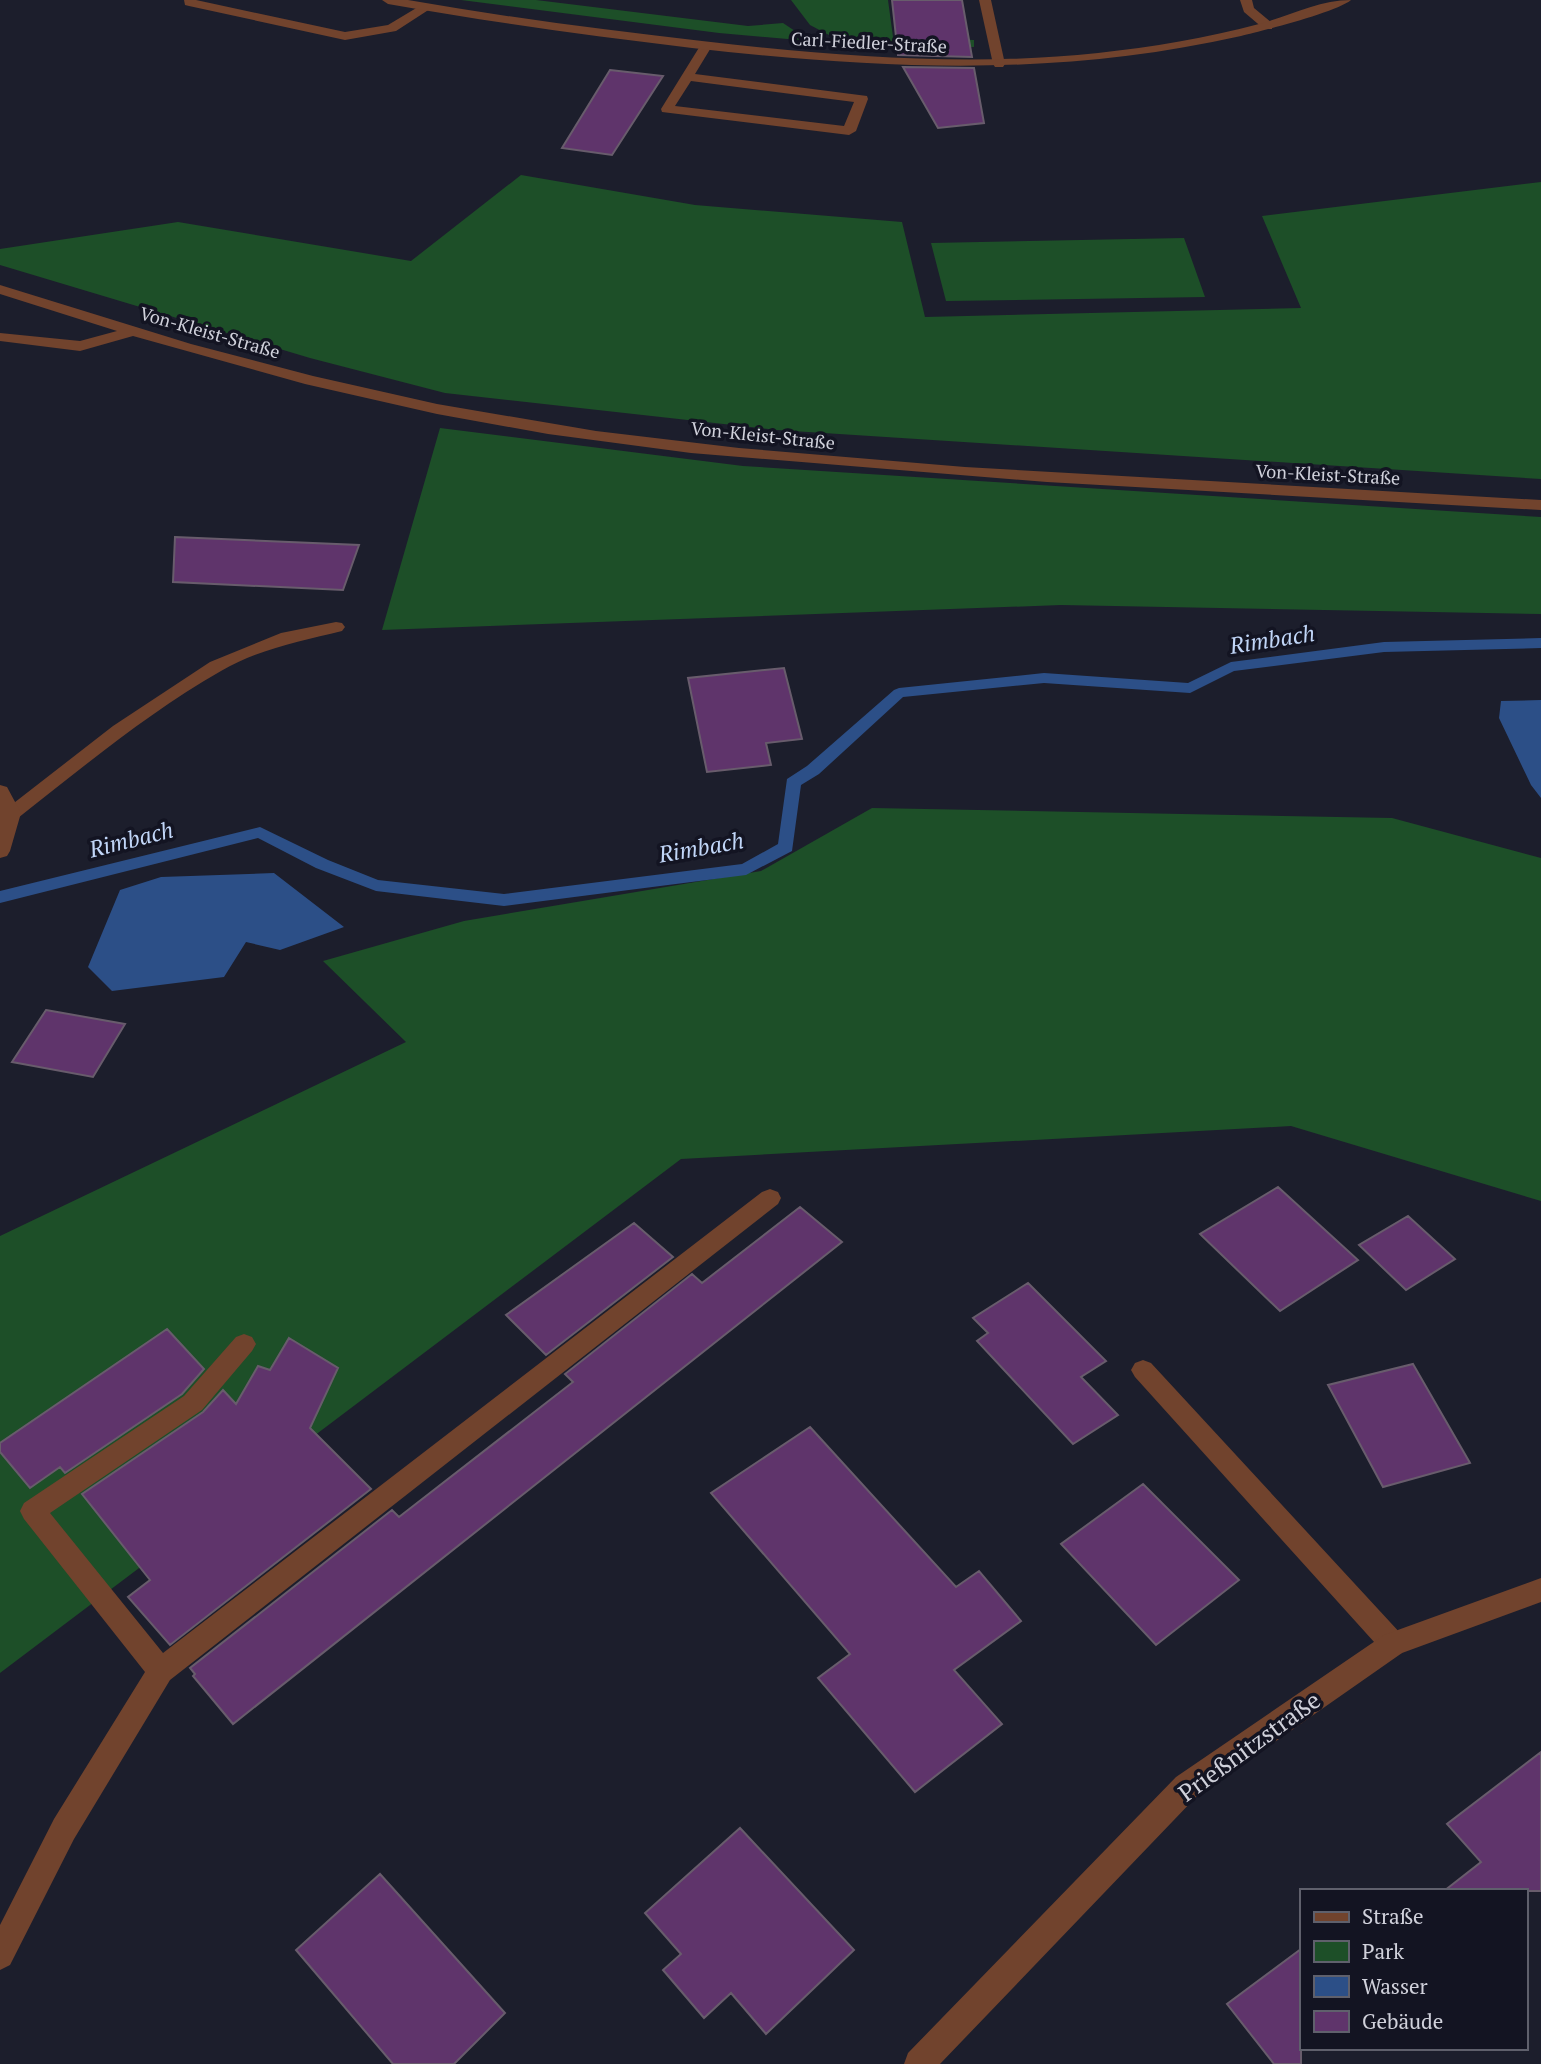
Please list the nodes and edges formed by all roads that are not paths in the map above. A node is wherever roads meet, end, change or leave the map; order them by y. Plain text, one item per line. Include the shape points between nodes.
1 (388, 0) edge
2 (985, 0) edge
3 (1246, 0) edge
4 (1345, 0) edge
5 (189, 2) dead end
6 (427, 7) junction
7 (1268, 26) junction
8 (706, 46) junction
9 (999, 64) junction
10 (688, 77) junction
11 (0, 289) edge
12 (135, 331) junction
13 (0, 337) edge
14 (1541, 505) edge
15 (336, 627) dead end
16 (0, 791) edge
17 (11, 813) junction
18 (0, 851) edge
19 (770, 1198) dead end
20 (244, 1345) dead end
21 (1143, 1370) dead end
22 (1541, 1590) edge
23 (1392, 1644) junction
24 (160, 1671) junction
25 (0, 1955) edge
26 (919, 2064) edge

1 - 6 street, Carl-Fiedler-Straße
2 - 9 street
3 - 7 street via 1248,9
4 - 7 street, Carl-Fiedler-Straße
5 - 6 street via 345,36 391,28
6 - 8 street, Carl-Fiedler-Straße via 494,20
7 - 9 street, Carl-Fiedler-Straße via 1212,40 1079,59
8 - 9 street, Carl-Fiedler-Straße via 874,61
8 - 10 street
10 - 10 street via 822,94 862,99 849,131 667,109
11 - 12 street, Von-Kleist-Straße
12 - 13 street via 80,346
12 - 14 street, Von-Kleist-Straße via 393,400 625,440 979,473
15 - 17 street via 287,637 216,666 119,730
16 - 17 street
17 - 18 street
19 - 24 street
20 - 24 street via 193,1403 33,1511
21 - 23 street
22 - 23 street, Prießnitzstraße
23 - 26 street, Prießnitzstraße via 1186,1787
24 - 25 street via 64,1829

